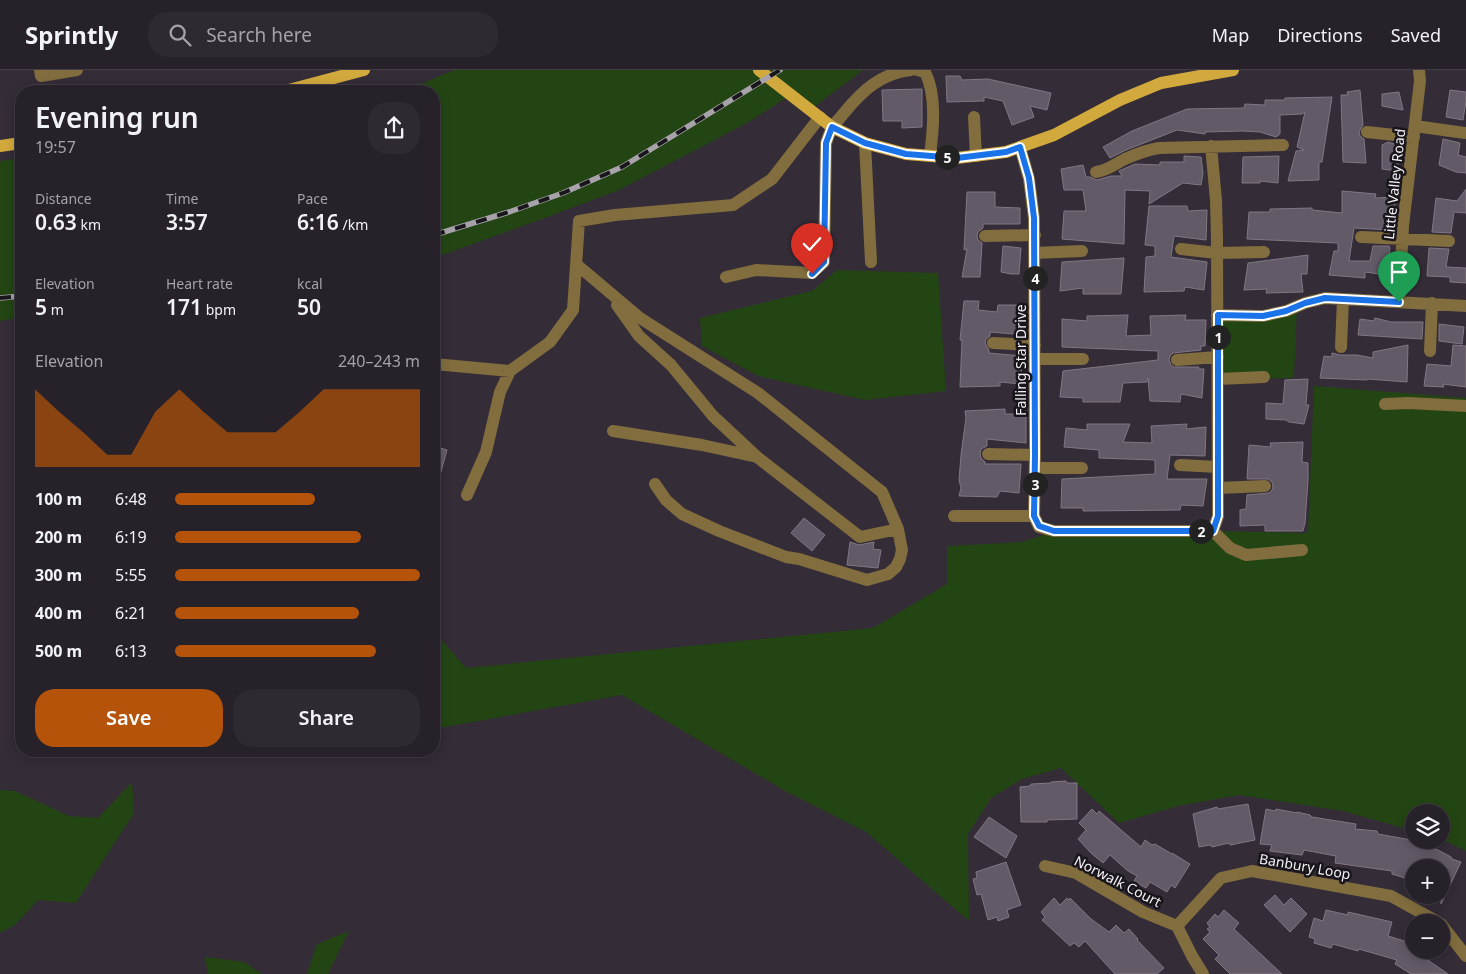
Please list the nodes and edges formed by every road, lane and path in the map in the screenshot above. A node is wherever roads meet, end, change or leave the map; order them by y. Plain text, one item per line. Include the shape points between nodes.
1 (40, 70) edge
2 (77, 70) edge
3 (759, 70) edge
4 (911, 70) edge
5 (917, 70) edge
6 (1233, 70) edge
7 (1419, 70) edge
8 (358, 71) edge
9 (1182, 74) edge
10 (307, 85) edge
11 (820, 117) junction
12 (974, 117) dead end
13 (832, 127) junction
14 (1367, 132) dead end
15 (1414, 132) junction
16 (1465, 133) edge
17 (865, 143) junction
18 (15, 144) edge
19 (1283, 145) dead end
20 (0, 146) edge
21 (1211, 146) junction
22 (1020, 147) junction
23 (930, 156) junction
24 (976, 156) junction
25 (1096, 172) dead end
26 (1035, 235) junction
27 (985, 236) dead end
28 (1361, 237) dead end
29 (1403, 239) junction
30 (1449, 241) dead end
31 (1181, 249) dead end
32 (1082, 251) dead end
33 (1264, 252) dead end
34 (1034, 253) junction
35 (1217, 253) junction
36 (871, 262) dead end
37 (576, 264) junction
38 (726, 277) dead end
39 (607, 290) junction
40 (1342, 299) junction
41 (1399, 302) junction
42 (1432, 303) junction
43 (1466, 306) edge
44 (1218, 315) junction
45 (993, 343) dead end
46 (1035, 345) junction
47 (1341, 347) dead end
48 (1430, 351) dead end
49 (1218, 357) junction
50 (1035, 359) junction
51 (1083, 359) dead end
52 (1177, 360) dead end
53 (440, 365) edge
54 (510, 371) junction
55 (1264, 377) dead end
56 (1218, 379) junction
57 (1385, 404) dead end
58 (1466, 406) edge
59 (613, 431) dead end
60 (988, 454) dead end
61 (1035, 455) junction
62 (757, 457) junction
63 (1180, 465) dead end
64 (1218, 467) junction
65 (1035, 468) junction
66 (1082, 468) dead end
67 (655, 484) dead end
68 (1265, 486) dead end
69 (1218, 488) junction
70 (466, 495) dead end
71 (954, 516) dead end
72 (1034, 516) junction
73 (898, 529) junction
74 (1213, 531) junction
75 (1302, 550) dead end
76 (1045, 866) dead end
77 (1423, 914) edge
78 (1177, 926) junction
79 (1450, 936) edge
80 (1466, 956) edge
81 (1203, 974) edge

1 - 2 street via 41,76
3 - 11 main road
4 - 13 street via 886,76 872,84
5 - 23 street via 925,72 930,81 934,126
6 - 9 main road
7 - 15 street, Little Valley Road
8 - 10 main road
9 - 22 main road via 1120,100 1054,135
11 - 13 main road
11 - 37 street via 772,179 733,205 579,221
12 - 24 street
13 - 17 main road
13 - 38 street via 826,143 824,262 812,274 756,270
14 - 15 street
15 - 16 street
15 - 29 street, Little Valley Road
17 - 23 main road via 906,154
17 - 36 street
18 - 20 main road
19 - 21 street
21 - 25 street via 1140,152
21 - 35 street
22 - 24 main road
22 - 26 street, Falling Star Drive via 1032,194
23 - 24 main road
26 - 27 street
26 - 34 street, Falling Star Drive
28 - 29 street
29 - 30 street
29 - 41 street, Little Valley Road
31 - 35 street
32 - 34 street
33 - 35 street
34 - 46 street, Falling Star Drive
35 - 44 street
37 - 39 street
37 - 54 street via 573,310 550,342
39 - 62 street via 639,336 671,365 713,416
39 - 73 street via 640,318 758,392 882,492
40 - 41 street
40 - 44 street via 1325,298 1263,316
40 - 47 street
41 - 42 street
42 - 43 street
42 - 48 street
44 - 49 street
45 - 46 street
46 - 50 street, Falling Star Drive
49 - 52 street
49 - 56 street
50 - 51 street
50 - 61 street, Falling Star Drive
53 - 54 street
54 - 70 street via 500,392 486,452
55 - 56 street
56 - 64 street
57 - 58 street
59 - 62 street
60 - 61 street
61 - 65 street, Falling Star Drive
62 - 73 street via 860,537
63 - 64 street
64 - 69 street
65 - 66 street
65 - 72 street, Falling Star Drive
67 - 73 street via 666,500 682,514 719,531 786,557 867,580 888,574 896,567 902,550
68 - 69 street
69 - 74 street via 1218,516
71 - 72 street
72 - 74 street via 1039,526 1054,531
74 - 75 street via 1230,548 1246,555
76 - 78 street, Norwalk Court via 1076,873 1144,912
77 - 78 street, Banbury Loop via 1390,896 1252,871 1221,878
78 - 81 street
79 - 80 street

